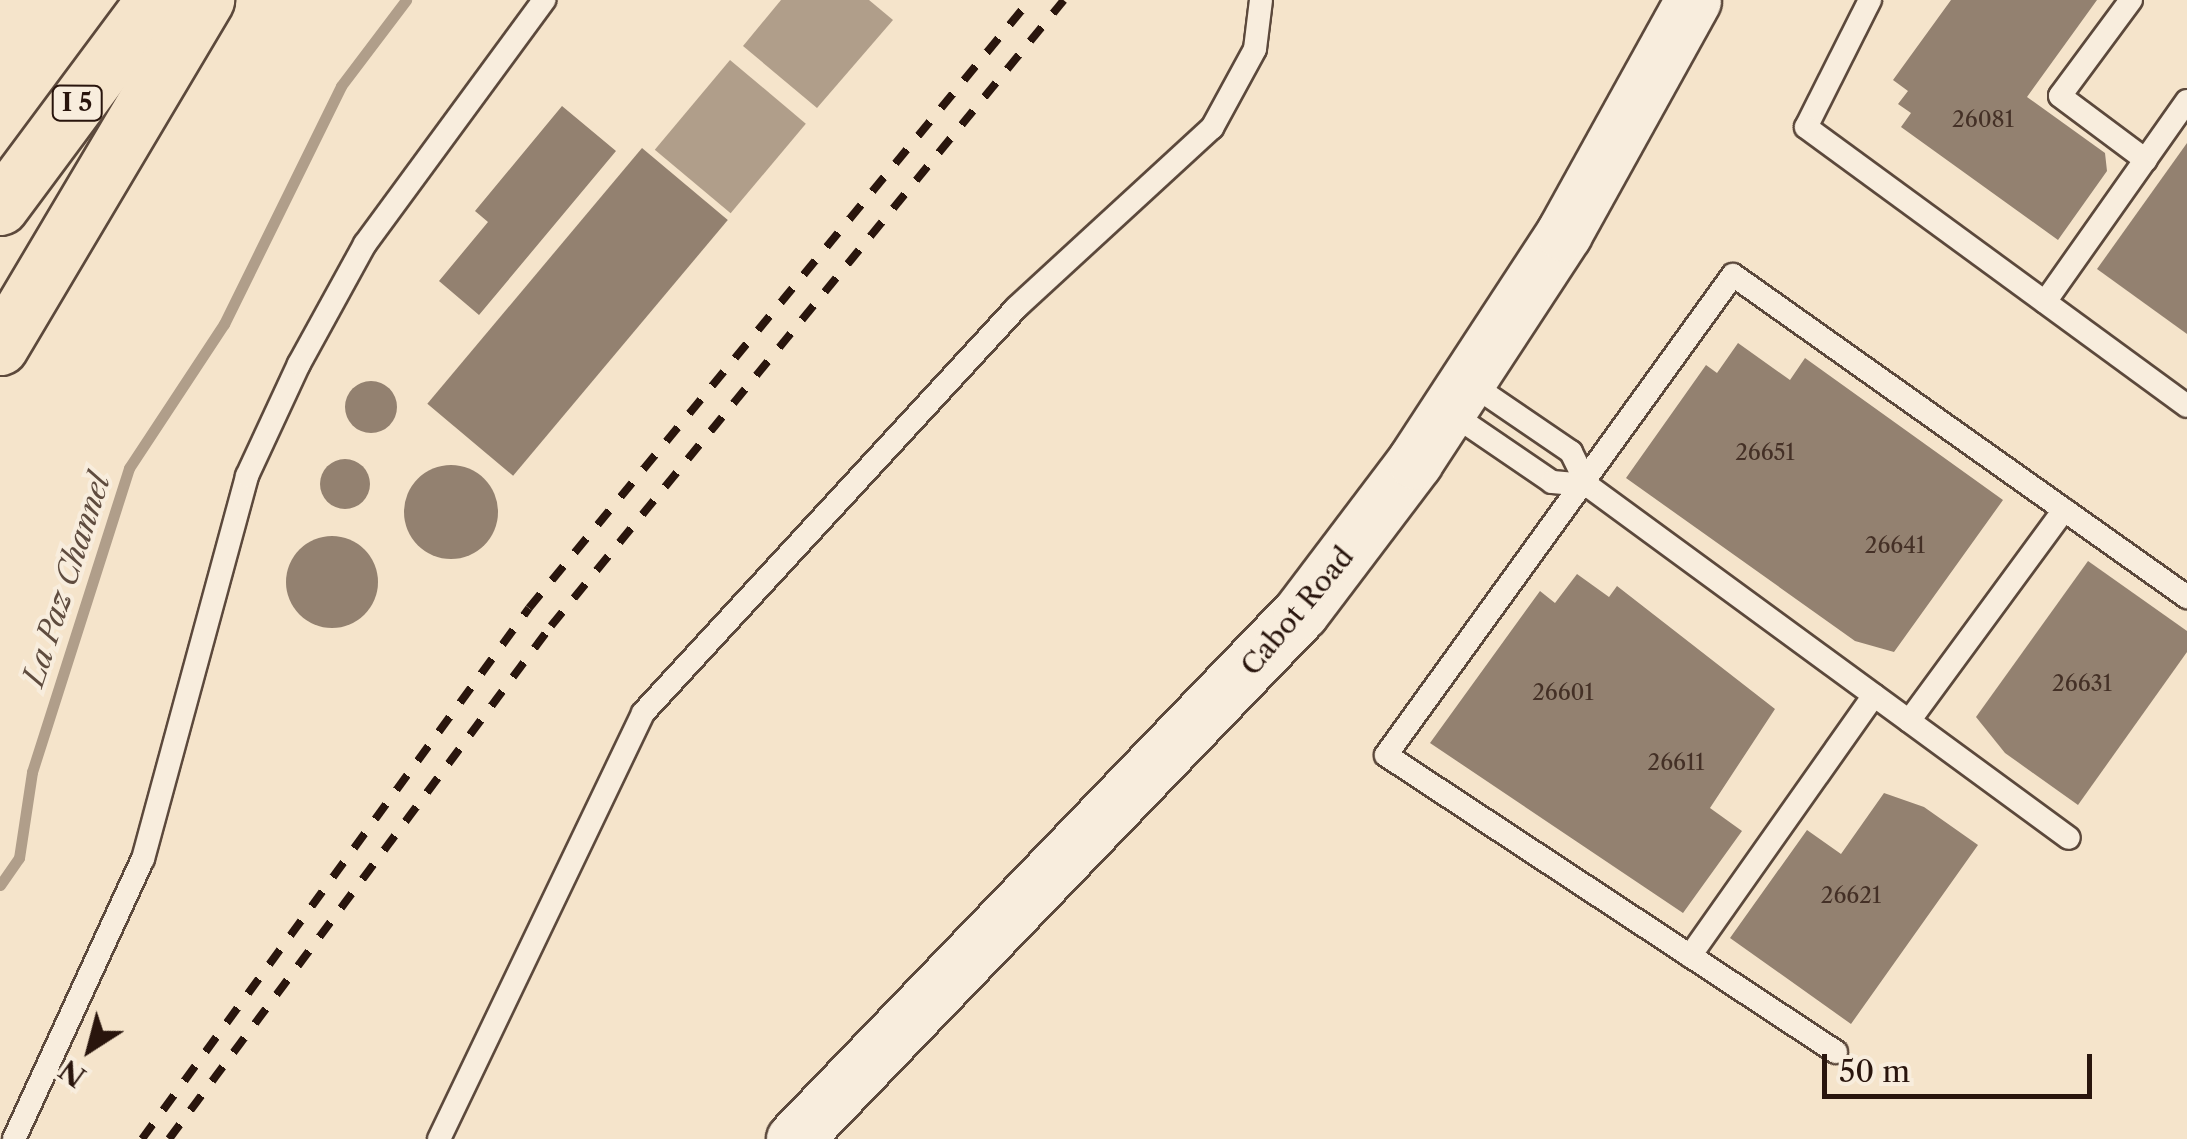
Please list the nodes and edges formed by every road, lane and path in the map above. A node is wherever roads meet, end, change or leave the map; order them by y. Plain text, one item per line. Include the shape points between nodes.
1 (154, 0) edge
2 (206, 0) edge
3 (544, 0) edge
4 (1261, 0) edge
5 (1693, 0) edge
6 (1870, 0) edge
7 (2131, 0) edge
8 (2187, 101) edge
9 (2146, 160) junction
10 (0, 207) edge
11 (2045, 302) junction
12 (0, 347) edge
13 (1458, 396) junction
14 (2187, 406) edge
15 (1587, 485) junction
16 (2064, 510) junction
17 (2187, 597) edge
18 (1874, 695) junction
19 (1909, 721) junction
20 (2069, 838) dead end
21 (1690, 956) junction
22 (1836, 1052) dead end
23 (14, 1139) edge
24 (439, 1139) edge
25 (794, 1139) edge

1 - 10 highway, I 5
2 - 12 highway
3 - 23 lane via 365,244 298,364 247,476 143,859
4 - 24 lane via 1254,49 1212,128 1017,307 643,712
5 - 13 main road, Cabot Road via 1564,234
6 - 11 lane via 1806,127
7 - 9 lane via 2060,96
8 - 9 lane
9 - 11 lane
11 - 14 lane
13 - 15 lane via 1552,482
13 - 15 lane via 1571,452
13 - 25 main road, Cabot Road via 1301,612
15 - 16 lane via 1733,275
15 - 18 lane
15 - 21 lane via 1386,755
16 - 17 lane
16 - 19 lane
18 - 19 lane
18 - 21 lane
19 - 20 lane
21 - 22 lane

